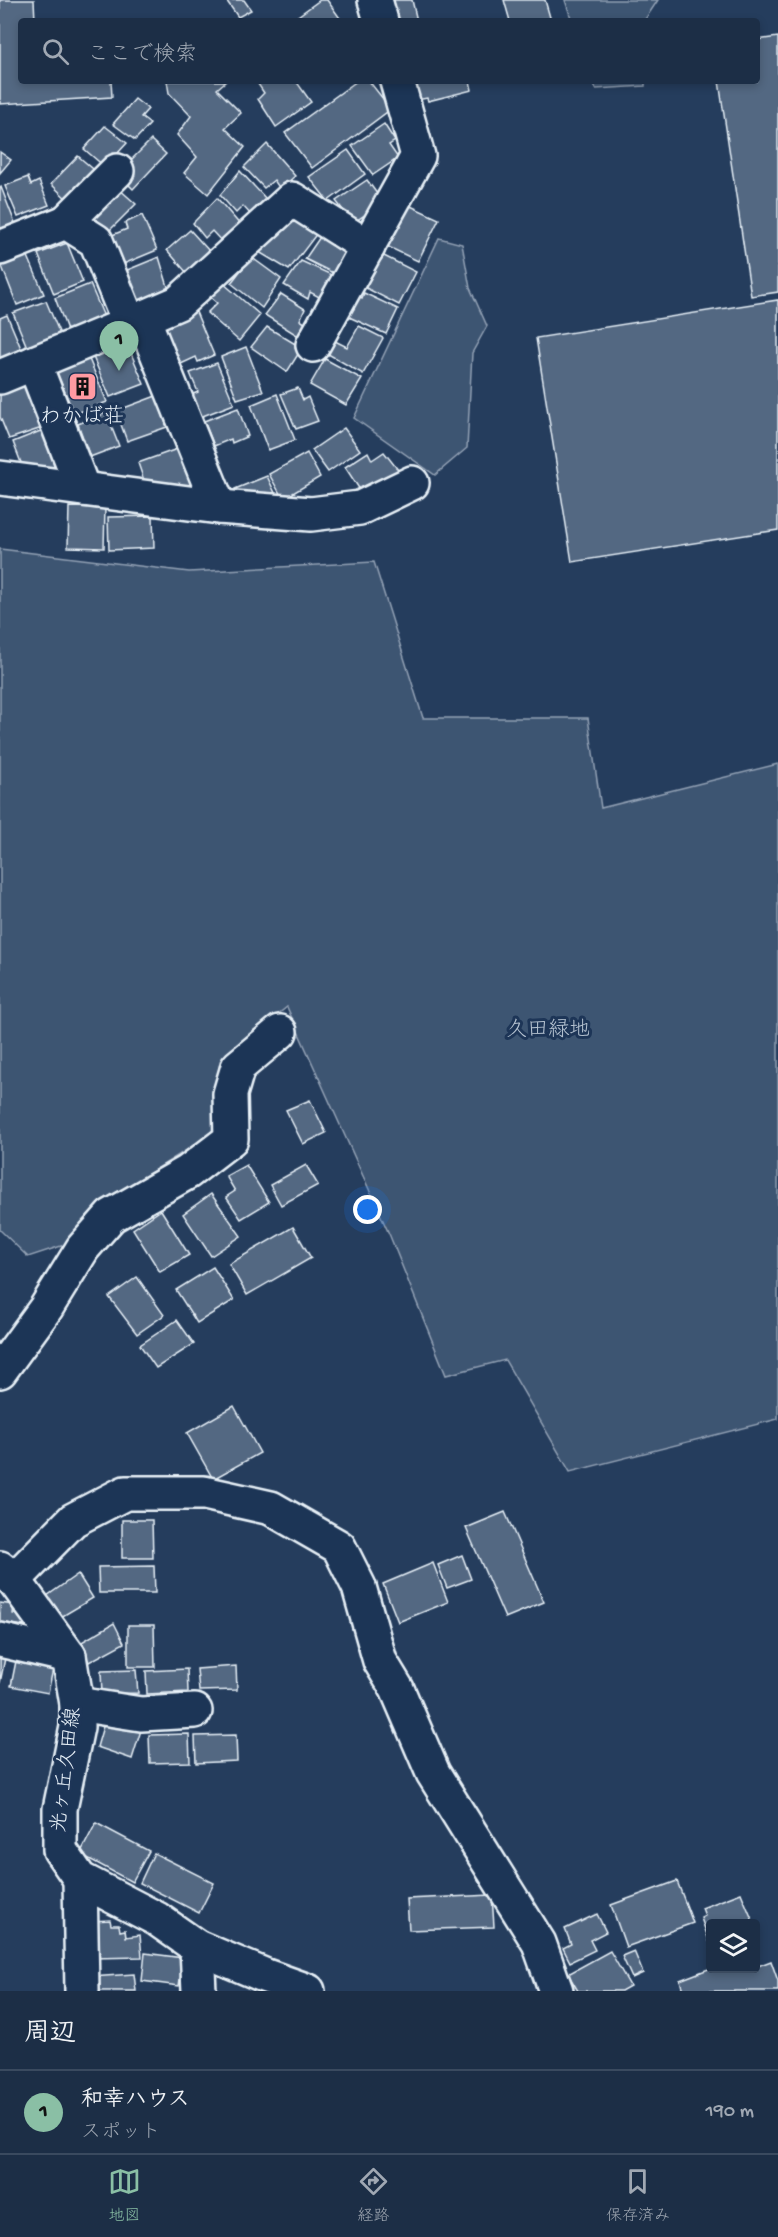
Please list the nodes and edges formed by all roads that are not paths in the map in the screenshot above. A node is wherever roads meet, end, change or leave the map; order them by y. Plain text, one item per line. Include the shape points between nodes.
1 (375, 0) edge
2 (380, 18) edge
3 (398, 84) edge
4 (117, 171) dead end
5 (66, 222) junction
6 (368, 247) junction
7 (0, 248) edge
8 (136, 320) junction
9 (313, 345) dead end
10 (34, 363) junction
11 (0, 377) edge
12 (0, 478) edge
13 (412, 483) dead end
14 (83, 489) junction
15 (219, 507) junction
16 (280, 1032) dead end
17 (0, 1371) edge
18 (7, 1574) edge
19 (0, 1640) edge
20 (69, 1656) junction
21 (78, 1704) junction
22 (195, 1711) dead end
23 (80, 1879) junction
24 (197, 1947) junction
25 (266, 1984) edge
26 (82, 1991) edge
27 (199, 1991) edge
28 (308, 1991) edge
29 (556, 1991) edge

1 - 2 street
3 - 6 street via 418,156
4 - 5 street
5 - 7 street
5 - 8 street via 96,241
6 - 8 street via 292,199 178,303
6 - 9 street
8 - 10 street
8 - 15 street
10 - 11 street
10 - 14 street
12 - 14 street
13 - 15 street via 360,508 311,514
14 - 15 street
16 - 17 street via 238,1067 230,1094 231,1139 188,1172 111,1216 83,1248
18 - 20 street, 光ヶ丘久田線
18 - 29 street via 73,1520 125,1493 204,1493 271,1508 339,1547 359,1587 380,1661 397,1689 433,1773 539,1943
19 - 20 street
20 - 21 street, 光ヶ丘久田線
21 - 22 street via 141,1714
21 - 23 street, 光ヶ丘久田線 via 60,1809 60,1850
23 - 24 street, 光ヶ丘久田線 via 157,1919
23 - 26 street
24 - 25 street, 光ヶ丘久田線
24 - 27 street
25 - 28 street, 光ヶ丘久田線

